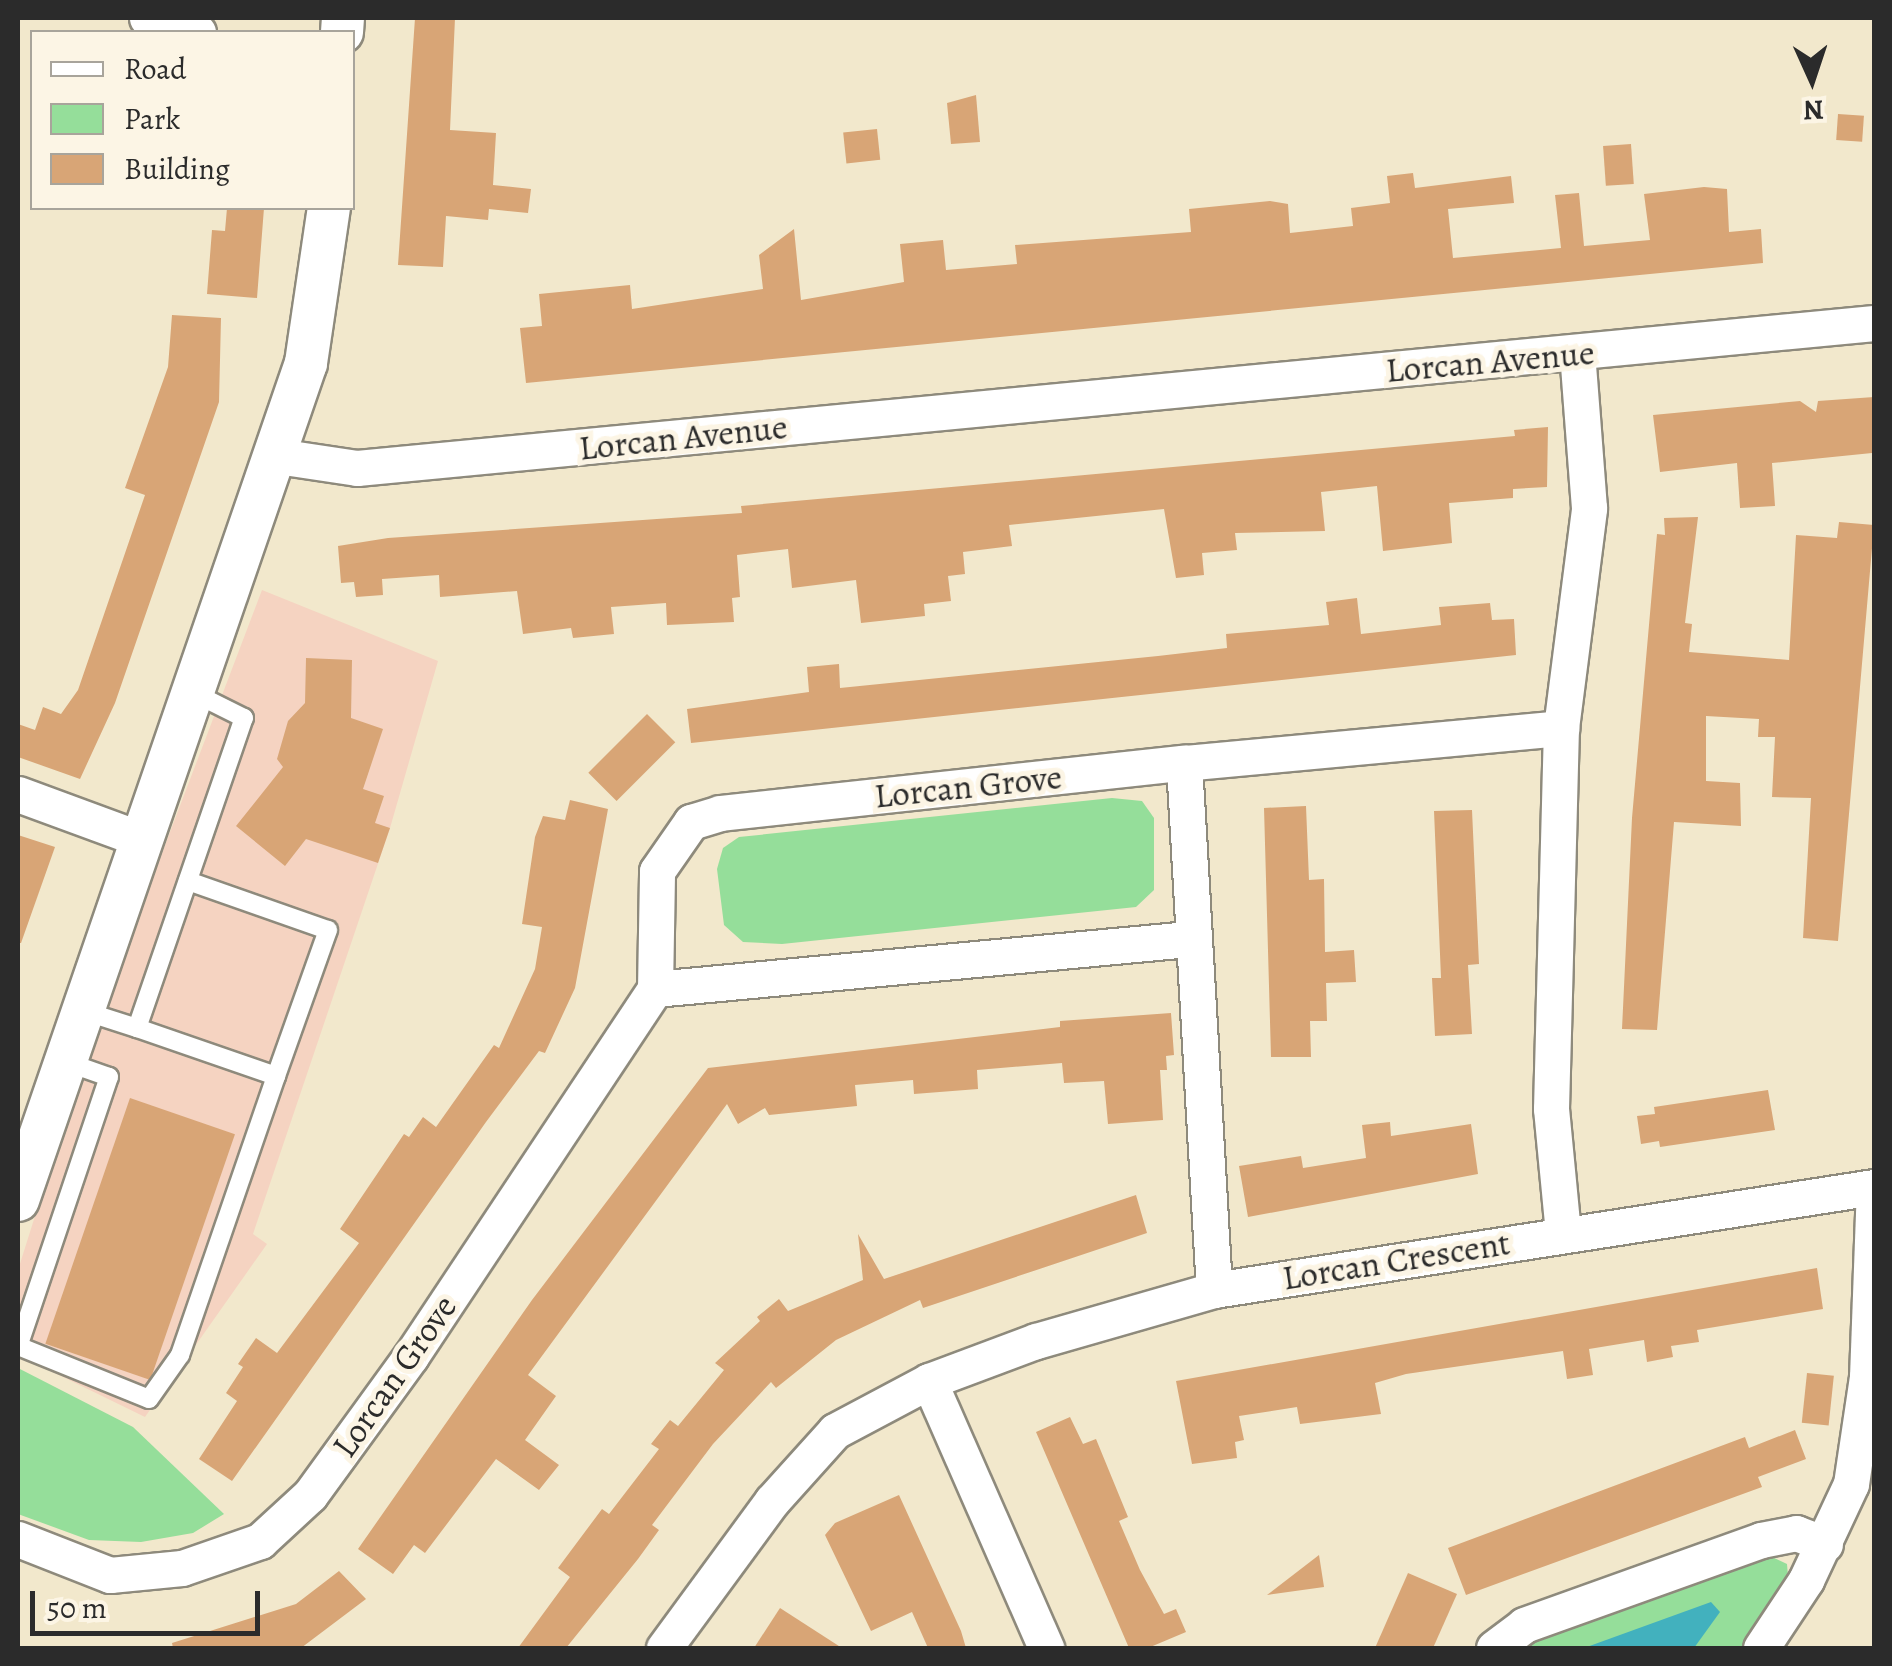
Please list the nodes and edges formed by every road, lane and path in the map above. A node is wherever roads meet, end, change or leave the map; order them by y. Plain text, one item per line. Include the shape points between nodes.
1 (147, 18) edge
2 (191, 30) edge
3 (328, 210) edge
4 (1874, 323) edge
5 (1577, 354) junction
6 (277, 456) junction
7 (194, 694) junction
8 (1561, 728) junction
9 (1184, 762) junction
10 (18, 794) edge
11 (143, 840) junction
12 (188, 882) junction
13 (1190, 939) junction
14 (655, 989) junction
15 (84, 1010) junction
16 (137, 1028) junction
17 (66, 1062) junction
18 (276, 1076) junction
19 (1874, 1188) edge
20 (18, 1200) edge
21 (1563, 1233) junction
22 (1214, 1290) junction
23 (18, 1346) edge
24 (930, 1381) junction
25 (18, 1539) edge
26 (1825, 1544) junction
27 (664, 1648) edge
28 (1046, 1648) edge
29 (1494, 1648) edge
30 (1761, 1648) edge

1 - 2 street
3 - 6 street via 306,363
4 - 5 street, Lorcan Avenue
5 - 6 street, Lorcan Avenue via 357,468 306,466
5 - 8 street via 1589,508
6 - 7 street
7 - 11 street
7 - 12 lane via 244,718
8 - 9 street, Lorcan Grove
8 - 21 street via 1551,1109
9 - 13 street
9 - 14 street, Lorcan Grove via 720,813 690,822 657,871
10 - 11 street
11 - 15 street
12 - 16 lane
12 - 18 lane via 328,930
13 - 14 street
13 - 22 street
14 - 25 street, Lorcan Grove via 411,1356 310,1495 260,1541 182,1568 110,1575
15 - 16 lane
15 - 17 street
16 - 18 lane
17 - 20 street
17 - 23 lane via 110,1077
18 - 23 lane via 180,1355 149,1399
19 - 21 street, Lorcan Crescent
19 - 26 street via 1862,1434 1851,1484
21 - 22 street, Lorcan Crescent
22 - 24 street, Lorcan Crescent via 1036,1341
24 - 27 street, Lorcan Crescent via 835,1431 772,1501
24 - 28 street
26 - 29 street via 1796,1533 1761,1540 1524,1625
26 - 30 street

